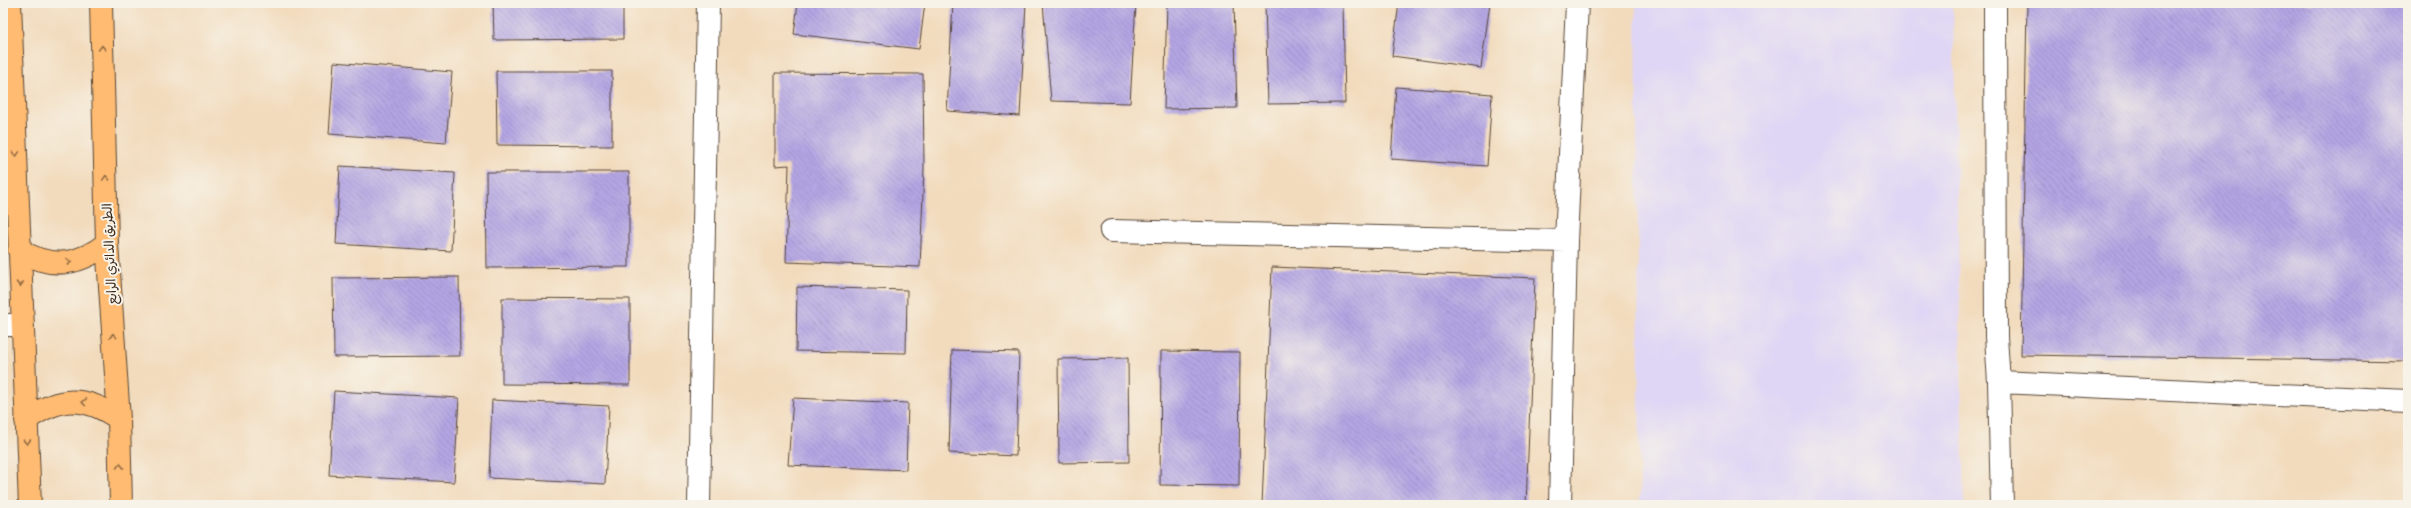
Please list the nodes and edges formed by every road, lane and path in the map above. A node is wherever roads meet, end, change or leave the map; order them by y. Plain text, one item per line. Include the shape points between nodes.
1 (10, 3) edge
2 (101, 3) edge
3 (708, 3) edge
4 (1577, 3) edge
5 (1995, 3) edge
6 (1111, 232) dead end
7 (1566, 241) junction
8 (107, 243) junction
9 (19, 250) junction
10 (12, 325) edge
11 (1999, 382) junction
12 (2408, 401) edge
13 (119, 419) junction
14 (26, 420) junction
15 (30, 505) edge
16 (121, 505) edge
17 (699, 505) edge
18 (1560, 505) edge
19 (2002, 505) edge

1 -> 9 main road
8 -> 2 main road, الطريق الدائري الرابع
3 - 17 street
4 - 7 street
5 - 11 street via 1996,337
6 - 7 street
7 - 18 street
9 -> 8 main road via 48,263 65,263 88,257
13 -> 8 main road, الطريق الدائري الرابع
9 -> 10 main road
10 - 14 main road
11 - 12 street
11 - 19 street
13 -> 14 main road via 100,407 72,401 55,403
16 -> 13 main road, الطريق الدائري الرابع
14 -> 15 main road

